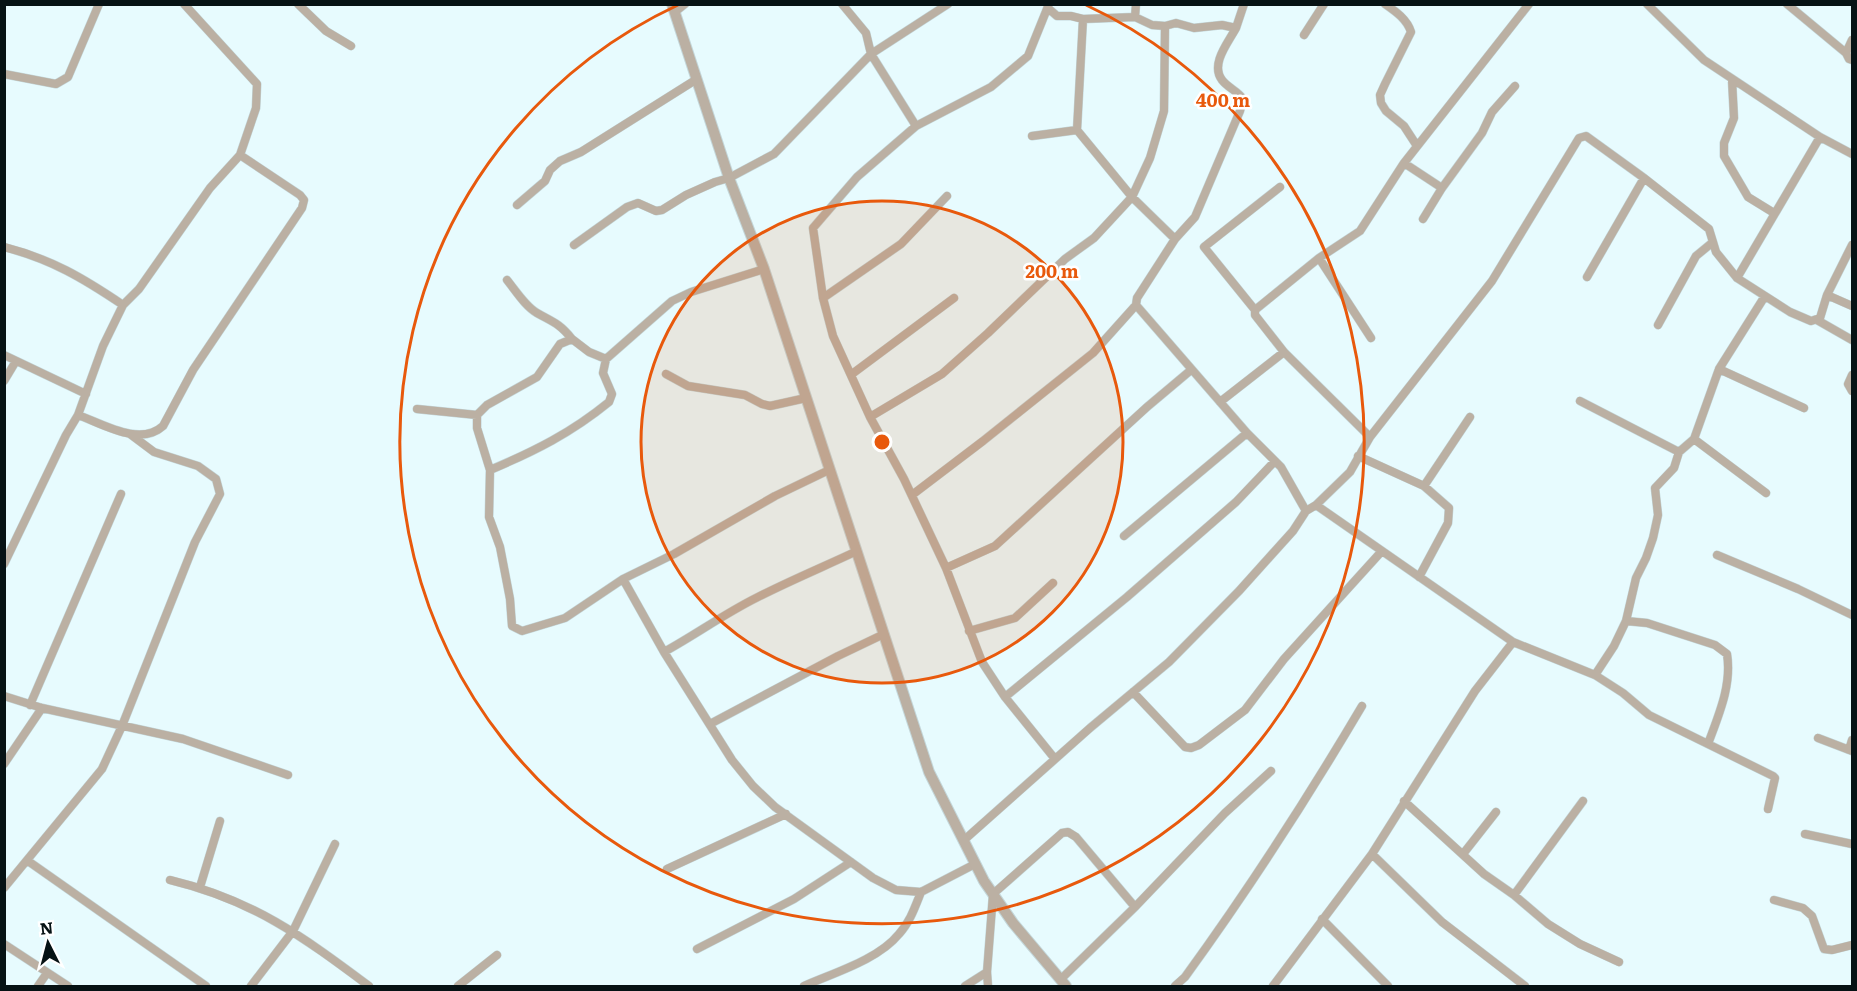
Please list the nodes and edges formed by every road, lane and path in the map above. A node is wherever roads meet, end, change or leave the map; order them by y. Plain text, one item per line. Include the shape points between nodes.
1 (99, 4) edge
2 (184, 4) edge
3 (298, 4) edge
4 (685, 4) edge
5 (842, 4) edge
6 (948, 4) edge
7 (1136, 4) edge
8 (1244, 4) edge
9 (1324, 4) edge
10 (1385, 4) edge
11 (1529, 4) edge
12 (1647, 4) edge
13 (1787, 4) edge
14 (1049, 7) edge
15 (674, 8) edge
16 (1135, 17) junction
17 (1083, 19) junction
18 (1165, 26) junction
19 (1236, 28) junction
20 (1304, 35) dead end
21 (1852, 40) edge
22 (351, 46) dead end
23 (1846, 53) junction
24 (871, 54) junction
25 (1852, 60) edge
26 (4, 74) edge
27 (697, 79) junction
28 (1732, 80) junction
29 (1515, 86) dead end
30 (916, 126) junction
31 (1077, 130) junction
32 (1032, 136) dead end
33 (1820, 137) junction
34 (1417, 146) junction
35 (1852, 154) edge
36 (240, 155) junction
37 (1404, 164) junction
38 (729, 178) junction
39 (1644, 178) junction
40 (1280, 187) dead end
41 (1442, 188) junction
42 (947, 196) dead end
43 (1132, 197) junction
44 (517, 205) dead end
45 (1774, 213) junction
46 (1423, 219) dead end
47 (1175, 239) junction
48 (1713, 242) junction
49 (574, 245) dead end
50 (1852, 245) edge
51 (4, 247) edge
52 (1319, 258) junction
53 (764, 269) junction
54 (1587, 277) dead end
55 (1737, 278) junction
56 (507, 280) dead end
57 (1827, 295) junction
58 (1765, 296) junction
59 (823, 298) junction
60 (954, 298) dead end
61 (123, 305) junction
62 (1136, 305) junction
63 (1852, 306) edge
64 (1255, 310) junction
65 (1816, 320) junction
66 (1658, 324) dead end
67 (1371, 338) dead end
68 (572, 339) junction
69 (1852, 340) edge
70 (1284, 352) junction
71 (4, 355) edge
72 (606, 359) junction
73 (16, 361) junction
74 (1719, 369) junction
75 (1191, 370) junction
76 (666, 374) dead end
77 (852, 374) junction
78 (1852, 375) edge
79 (4, 381) edge
80 (1852, 391) edge
81 (86, 394) junction
82 (806, 398) junction
83 (1580, 401) dead end
84 (1220, 402) junction
85 (1804, 408) dead end
86 (417, 409) dead end
87 (78, 415) junction
88 (477, 415) junction
89 (870, 417) junction
90 (1470, 417) dead end
91 (1247, 433) junction
92 (130, 434) junction
93 (1370, 437) junction
94 (1694, 440) junction
95 (1679, 452) junction
96 (1358, 456) junction
97 (1275, 461) junction
98 (490, 470) junction
99 (829, 470) junction
100 (1424, 486) junction
101 (1766, 493) dead end
102 (122, 494) dead end
103 (912, 495) junction
104 (1316, 506) junction
105 (1306, 511) junction
106 (1124, 537) dead end
107 (857, 551) junction
108 (1381, 552) junction
109 (1717, 555) dead end
110 (4, 564) edge
111 (946, 568) junction
112 (1419, 577) junction
113 (623, 579) junction
114 (1053, 583) dead end
115 (1852, 615) edge
116 (1626, 621) junction
117 (969, 631) junction
118 (884, 634) junction
119 (1513, 642) junction
120 (664, 652) junction
121 (1595, 675) junction
122 (1133, 692) junction
123 (4, 696) edge
124 (1005, 697) junction
125 (30, 705) junction
126 (1362, 706) dead end
127 (42, 708) junction
128 (710, 724) junction
129 (122, 726) junction
130 (1818, 738) dead end
131 (1852, 740) edge
132 (1708, 744) junction
133 (1851, 750) edge
134 (1055, 759) junction
135 (4, 764) edge
136 (1271, 771) dead end
137 (288, 775) dead end
138 (1404, 801) junction
139 (1583, 801) dead end
140 (1768, 809) dead end
141 (1496, 812) dead end
142 (786, 814) junction
143 (220, 821) dead end
144 (1805, 834) dead end
145 (963, 841) junction
146 (335, 844) dead end
147 (1852, 844) edge
148 (1372, 854) junction
149 (1463, 854) junction
150 (28, 861) junction
151 (851, 862) junction
152 (975, 864) junction
153 (668, 868) dead end
154 (170, 880) dead end
155 (200, 887) junction
156 (4, 888) edge
157 (921, 892) junction
158 (993, 894) junction
159 (1514, 895) junction
160 (1774, 900) dead end
161 (1135, 907) junction
162 (1322, 919) junction
163 (293, 931) junction
164 (4, 944) edge
165 (1852, 945) edge
166 (697, 950) dead end
167 (497, 955) dead end
168 (1619, 962) dead end
169 (987, 972) junction
170 (47, 973) junction
171 (1063, 983) edge
172 (38, 987) edge
173 (68, 987) edge
174 (206, 987) edge
175 (251, 987) edge
176 (369, 987) edge
177 (458, 987) edge
178 (804, 987) edge
179 (964, 987) edge
180 (988, 987) edge
181 (1175, 987) edge
182 (1273, 987) edge
183 (1388, 987) edge
184 (1525, 987) edge

1 - 26 street via 68,77 56,84
2 - 36 street via 257,84 256,108
3 - 22 street via 326,31
4 - 15 street
5 - 24 street via 866,33
6 - 24 street
7 - 16 street
8 - 19 street
9 - 20 street
10 - 34 street via 1394,9 1411,32 1385,84 1381,103
11 - 34 street
12 - 28 street via 1704,60
13 - 23 street
14 - 17 street via 1057,16
14 - 30 street via 1028,56 1016,68 991,87
15 - 27 street
16 - 17 street
16 - 18 street
17 - 31 street
18 - 19 street via 1176,23 1194,28
18 - 43 street via 1164,111 1150,158
19 - 47 street via 1217,72 1243,99 1240,111 1195,216
21 - 23 street
23 - 25 street
24 - 30 street
24 - 38 street via 774,154
27 - 38 street
27 - 44 street via 581,152 560,161 545,181
28 - 33 street
28 - 45 street via 1734,118 1724,143 1724,156 1748,197
29 - 41 street via 1492,112 1482,133
30 - 59 street via 857,177 813,228
31 - 32 street
31 - 43 street
33 - 35 street
33 - 45 street
34 - 37 street
36 - 61 street via 210,188 139,289
36 - 92 street via 300,195 303,208 193,370 163,426 149,435
37 - 41 street
37 - 52 street via 1360,231
38 - 49 street via 686,195 662,210 638,203 627,207
38 - 53 street
39 - 48 street via 1709,229
39 - 54 street
39 - 93 street via 1586,136 1579,138 1492,282
40 - 64 street via 1204,247
41 - 46 street
42 - 59 street via 901,244
43 - 47 street
43 - 89 street via 1094,238 942,374
45 - 55 street
47 - 62 street
48 - 55 street via 1716,252
48 - 66 street via 1696,256
50 - 57 street
51 - 61 street via 33,254 83,278
52 - 64 street
52 - 67 street
53 - 72 street via 672,301
53 - 82 street
55 - 58 street
56 - 68 street via 536,312 563,327
57 - 63 street
57 - 65 street
58 - 65 street via 1791,312
58 - 74 street
59 - 77 street via 833,336
60 - 77 street
61 - 81 street
62 - 75 street
62 - 103 street via 1093,353
64 - 70 street
65 - 69 street
68 - 72 street
68 - 88 street via 560,345 537,376
70 - 84 street
70 - 93 street
71 - 73 street
72 - 98 street via 603,373 612,394 609,402 555,440
73 - 79 street
73 - 81 street
74 - 85 street
74 - 94 street
75 - 84 street
75 - 111 street via 995,546
76 - 82 street via 688,386 746,395 770,406
77 - 89 street
78 - 80 street via 1848,384
81 - 87 street
82 - 99 street
83 - 95 street
84 - 91 street
86 - 88 street
87 - 92 street
87 - 110 street
88 - 98 street
89 - 103 street
90 - 100 street
91 - 97 street
91 - 106 street
92 - 129 street via 154,452 198,466 216,479 220,494 195,542
93 - 96 street
94 - 95 street
94 - 101 street
95 - 116 street via 1674,468 1655,488 1658,515
96 - 100 street
96 - 104 street via 1350,472
97 - 105 street
97 - 124 street via 1236,502
98 - 113 street via 489,517 500,548 512,626 522,631 565,618
99 - 107 street
99 - 113 street
100 - 112 street via 1449,508 1448,523
102 - 125 street
103 - 111 street
104 - 105 street
104 - 108 street
105 - 122 street via 1239,591 1169,662
107 - 118 street
107 - 120 street via 756,598
108 - 112 street
108 - 122 street via 1284,659 1245,710 1199,745 1185,747
109 - 115 street
111 - 117 street
112 - 119 street
113 - 120 street
114 - 117 street via 1015,618
116 - 121 street
116 - 132 street via 1647,623 1715,645 1727,654 1728,682
117 - 124 street via 982,662
118 - 128 street
118 - 145 street via 929,772
119 - 121 street
119 - 138 street via 1475,691
120 - 128 street
121 - 132 street via 1648,715
122 - 134 street
123 - 125 street
124 - 134 street
125 - 127 street
126 - 181 street via 1304,804
127 - 129 street
127 - 135 street
128 - 142 street via 753,786
129 - 137 street via 183,739
129 - 150 street via 102,769
130 - 133 street
131 - 133 street
132 - 140 street via 1775,778
134 - 145 street
136 - 161 street
138 - 148 street
138 - 149 street
139 - 159 street
141 - 149 street
142 - 151 street
142 - 153 street
143 - 155 street
144 - 147 street
145 - 152 street
146 - 163 street
148 - 162 street
148 - 184 street via 1442,922
149 - 159 street
150 - 156 street
150 - 174 street
151 - 157 street via 896,890
151 - 166 street via 794,899
152 - 157 street
152 - 158 street
154 - 155 street
155 - 163 street via 235,900
157 - 178 street via 914,912 898,936 878,953
158 - 161 street via 1062,833 1068,832
158 - 169 street
158 - 171 street via 1012,924
159 - 168 street via 1548,924
160 - 165 street via 1803,908 1812,916 1824,949
161 - 171 street
162 - 182 street
162 - 183 street
163 - 175 street
163 - 176 street
164 - 170 street
167 - 177 street
169 - 179 street
169 - 180 street
170 - 172 street
170 - 173 street

